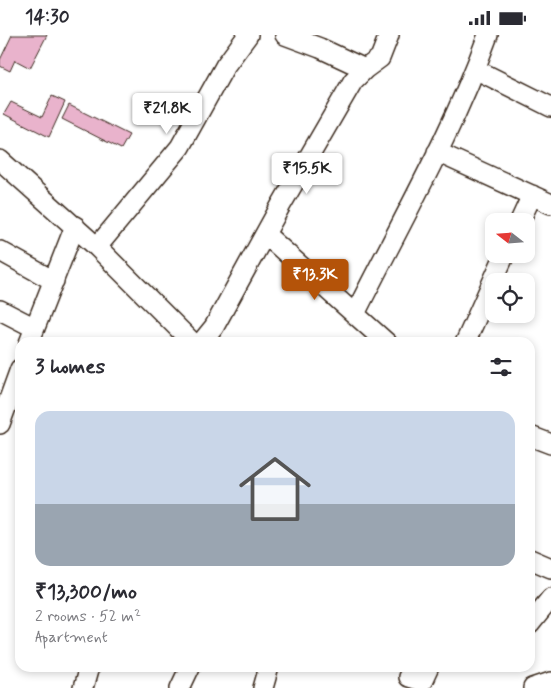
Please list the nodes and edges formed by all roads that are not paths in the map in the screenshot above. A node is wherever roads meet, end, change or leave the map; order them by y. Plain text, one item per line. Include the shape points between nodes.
1 (248, 35) edge
2 (285, 35) edge
3 (389, 35) edge
4 (488, 35) edge
5 (322, 41) edge
6 (365, 69) junction
7 (476, 69) junction
8 (551, 107) edge
9 (437, 152) junction
10 (4, 166) edge
11 (532, 195) junction
12 (551, 204) edge
13 (524, 213) edge
14 (74, 227) junction
15 (265, 235) junction
16 (97, 247) junction
17 (0, 251) edge
18 (501, 263) edge
19 (54, 281) junction
20 (0, 310) edge
21 (354, 314) junction
22 (32, 335) edge
23 (187, 337) edge
24 (206, 337) edge
25 (380, 337) edge
26 (468, 337) edge
27 (15, 383) edge
28 (0, 424) edge
29 (535, 438) edge
30 (551, 445) edge
31 (535, 561) edge
32 (551, 568) edge
33 (551, 598) edge
34 (535, 618) edge
35 (88, 672) edge
36 (188, 672) edge
37 (268, 672) edge
38 (426, 672) edge
39 (408, 677) edge
40 (551, 682) edge
41 (83, 688) edge
42 (180, 688) edge
43 (263, 688) edge
44 (533, 688) edge

1 - 16 street via 225,66 180,147
2 - 5 street
3 - 6 street via 380,59
4 - 7 street
5 - 6 street
6 - 15 street via 353,81
7 - 8 street
7 - 9 street
9 - 11 street
9 - 21 street
10 - 14 street
11 - 12 street
11 - 13 street
14 - 16 street
14 - 19 street
15 - 21 street
15 - 24 street
16 - 23 street
17 - 19 street
18 - 26 street
19 - 22 street
20 - 22 street
21 - 25 street
27 - 28 street
29 - 30 street
31 - 32 street
33 - 34 street
35 - 41 street
36 - 42 street
37 - 43 street
38 - 39 street via 421,681
40 - 44 street

